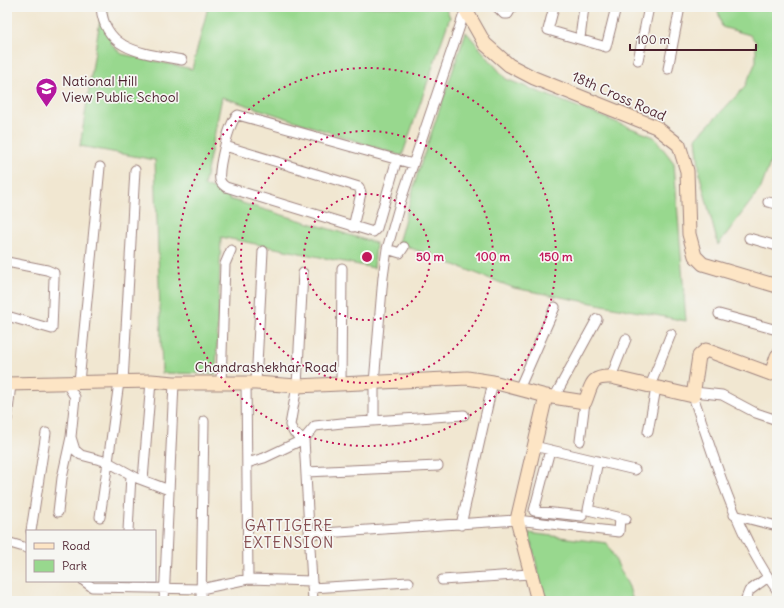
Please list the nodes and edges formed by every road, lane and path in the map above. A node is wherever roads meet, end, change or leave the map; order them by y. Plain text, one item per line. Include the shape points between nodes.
1 (101, 7) edge
2 (497, 7) edge
3 (512, 7) edge
4 (554, 7) edge
5 (584, 7) edge
6 (616, 7) edge
7 (649, 7) edge
8 (680, 7) edge
9 (464, 9) edge
10 (580, 38) junction
11 (182, 60) dead end
12 (638, 60) dead end
13 (668, 69) dead end
14 (225, 146) junction
15 (396, 162) junction
16 (100, 167) dead end
17 (412, 167) junction
18 (136, 170) dead end
19 (353, 227) junction
20 (749, 238) dead end
21 (777, 246) edge
22 (404, 247) dead end
23 (387, 248) junction
24 (231, 250) dead end
25 (263, 251) dead end
26 (7, 262) edge
27 (342, 268) dead end
28 (302, 273) dead end
29 (777, 286) edge
30 (555, 307) dead end
31 (719, 314) dead end
32 (7, 316) edge
33 (597, 319) dead end
34 (777, 330) edge
35 (671, 334) dead end
36 (626, 339) dead end
37 (777, 356) edge
38 (774, 375) edge
39 (611, 377) junction
40 (151, 381) junction
41 (73, 382) junction
42 (121, 382) junction
43 (374, 382) junction
44 (493, 382) junction
45 (174, 383) junction
46 (221, 383) junction
47 (251, 383) junction
48 (9, 384) edge
49 (341, 384) junction
50 (297, 386) junction
51 (653, 387) junction
52 (519, 389) junction
53 (694, 394) junction
54 (551, 396) junction
55 (585, 402) junction
56 (464, 415) dead end
57 (7, 420) edge
58 (777, 420) edge
59 (204, 421) dead end
60 (374, 421) junction
61 (648, 432) dead end
62 (46, 433) dead end
63 (71, 437) junction
64 (304, 439) junction
65 (580, 441) dead end
66 (534, 446) junction
67 (550, 450) junction
68 (598, 461) junction
69 (108, 462) junction
70 (247, 463) junction
71 (438, 466) dead end
72 (635, 470) dead end
73 (306, 472) junction
74 (131, 475) junction
75 (143, 480) junction
76 (169, 490) junction
77 (524, 491) junction
78 (538, 493) junction
79 (58, 512) dead end
80 (537, 512) junction
81 (566, 515) junction
82 (734, 515) junction
83 (582, 516) dead end
84 (100, 517) dead end
85 (517, 520) junction
86 (536, 522) junction
87 (461, 525) junction
88 (565, 526) junction
89 (777, 526) edge
90 (31, 530) edge
91 (128, 530) edge
92 (310, 534) junction
93 (7, 542) edge
94 (26, 548) edge
95 (530, 574) junction
96 (768, 578) junction
97 (248, 579) junction
98 (442, 580) dead end
99 (86, 582) edge
100 (409, 582) dead end
101 (123, 584) edge
102 (312, 585) junction
103 (165, 588) junction
104 (201, 589) junction
105 (777, 590) edge
106 (164, 601) edge
107 (201, 601) edge
108 (313, 601) edge
109 (538, 601) edge
110 (745, 601) edge

1 - 11 street via 106,29 126,48
2 - 3 street via 504,14 508,14
4 - 10 street via 548,30
5 - 10 street
6 - 10 street via 606,47
7 - 12 street
8 - 13 street
9 - 17 street
9 - 29 street, 18th Cross Road via 485,44 509,65 534,78 656,127 679,145 687,171 689,234 694,256 703,264
14 - 15 street via 232,120 238,115
14 - 19 street via 220,178 226,187
14 - 19 street via 359,187 361,193
15 - 17 street
15 - 19 street via 375,231 369,232
16 - 41 street
17 - 23 street
18 - 42 street
20 - 21 street
22 - 23 street via 400,252
23 - 43 street
24 - 46 street via 224,264
25 - 47 street
26 - 32 street via 54,273 52,329
27 - 49 street
28 - 50 street
30 - 52 street
31 - 34 street
33 - 54 street
35 - 51 street
36 - 39 street
37 - 38 street
38 - 53 street via 706,350 699,356
39 - 51 street
39 - 55 street via 600,376 595,379
40 - 42 street, Chandrashekhar Road
40 - 45 street, Chandrashekhar Road
40 - 75 street
41 - 42 street, Chandrashekhar Road
41 - 48 street, Chandrashekhar Road
41 - 63 street via 75,397
42 - 69 street
43 - 44 street, Chandrashekhar Road via 467,378
43 - 49 street, Chandrashekhar Road
43 - 60 street
44 - 52 street, Chandrashekhar Road
44 - 87 street
45 - 46 street, Chandrashekhar Road
45 - 76 street
46 - 47 street, Chandrashekhar Road
47 - 50 street, Chandrashekhar Road
47 - 70 street
48 - 57 street
49 - 50 street, Chandrashekhar Road
50 - 64 street via 290,425 294,433
51 - 53 street
51 - 61 street
52 - 54 street, Chandrashekhar Road
53 - 58 street via 722,396
53 - 82 street
54 - 55 street, Chandrashekhar Road
54 - 66 street
55 - 65 street
56 - 60 street
59 - 104 street
60 - 64 street via 315,426
62 - 90 street
63 - 69 street via 75,450 82,455
63 - 79 street
64 - 70 street
64 - 73 street
66 - 67 street
66 - 77 street
67 - 68 street
67 - 78 street
68 - 72 street
68 - 88 street via 588,510 623,518 619,532
69 - 74 street
69 - 84 street
70 - 97 street
71 - 73 street
73 - 92 street
74 - 75 street
74 - 91 street
75 - 76 street
76 - 103 street
77 - 78 street
77 - 85 street
78 - 80 street via 534,509
80 - 81 street
80 - 86 street
81 - 83 street
81 - 88 street
82 - 89 street
82 - 96 street
85 - 86 street
85 - 87 street
85 - 95 street
86 - 88 street
87 - 92 street
92 - 102 street
93 - 94 street
95 - 98 street
95 - 109 street
96 - 105 street
96 - 110 street via 748,591
97 - 102 street
97 - 104 street
99 - 101 street via 92,587
100 - 102 street
101 - 103 street
102 - 108 street
103 - 104 street
103 - 106 street
104 - 107 street

